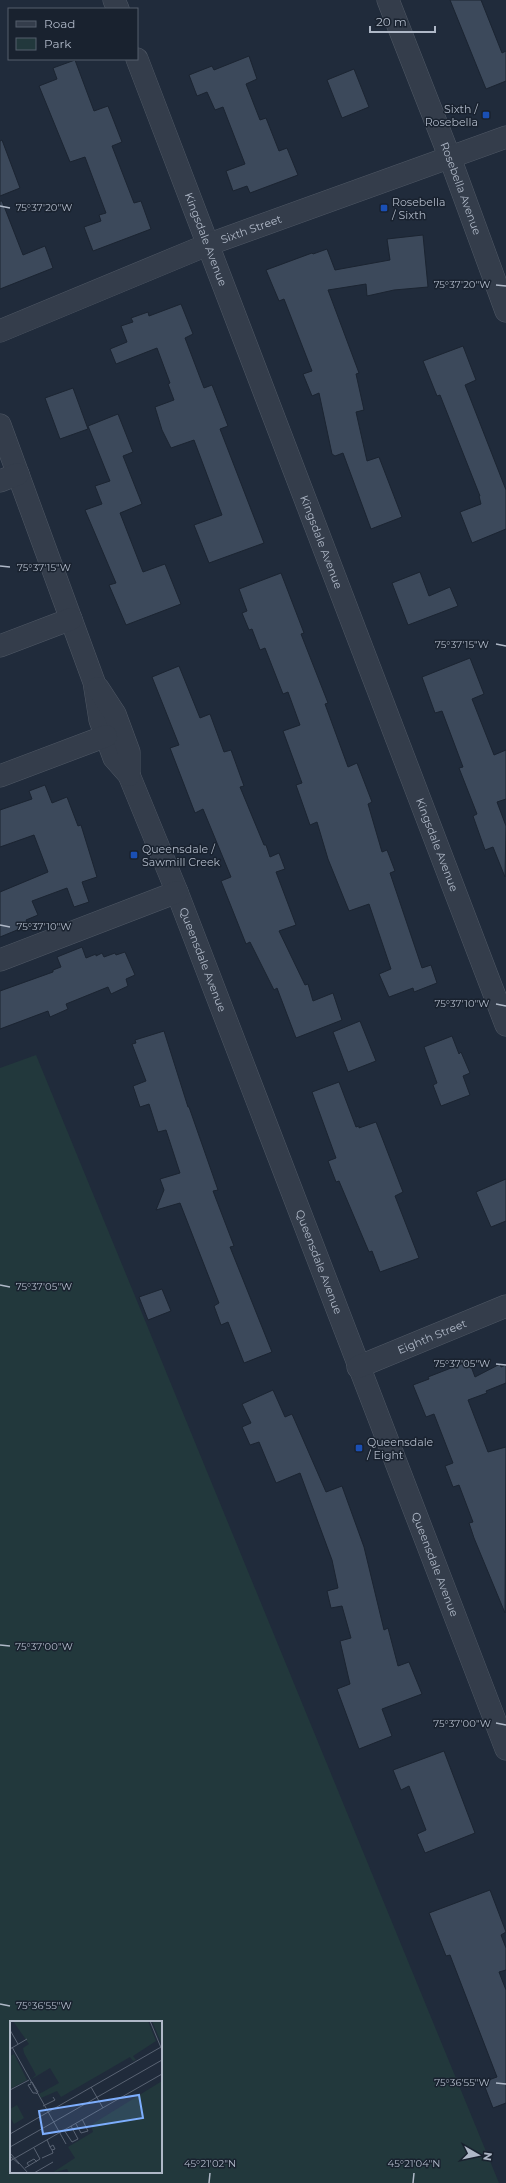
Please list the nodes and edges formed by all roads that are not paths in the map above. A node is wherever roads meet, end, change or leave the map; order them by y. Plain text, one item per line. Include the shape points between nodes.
1 (388, 0) edge
2 (136, 60) edge
3 (506, 137) edge
4 (450, 158) junction
5 (207, 246) junction
6 (506, 311) edge
7 (0, 331) edge
8 (0, 425) edge
9 (9, 478) edge
10 (71, 619) junction
11 (0, 646) edge
12 (94, 682) junction
13 (106, 736) junction
14 (129, 775) junction
15 (0, 776) edge
16 (177, 892) junction
17 (0, 960) edge
18 (506, 1025) edge
19 (506, 1306) edge
20 (358, 1367) junction
21 (506, 1749) edge

1 - 4 street, Rosebella Avenue
2 - 5 street, Kingsdale Avenue
3 - 4 street, Sixth Street
4 - 5 street, Sixth Street
4 - 6 street, Rosebella Avenue
5 - 7 street, Sixth Street
5 - 18 street, Kingsdale Avenue
8 - 9 street, Queensdale Avenue
9 - 10 street, Queensdale Avenue
10 - 11 street
10 - 12 street, Queensdale Avenue
12 - 13 street, Queensdale Avenue via 100,720
12 - 14 street, Queensdale Avenue via 115,714 129,752
13 - 14 street, Queensdale Avenue via 114,758
13 - 15 street
14 - 16 street, Queensdale Avenue
16 - 17 street
16 - 20 street, Queensdale Avenue
19 - 20 street, Eighth Street
20 - 21 street, Queensdale Avenue

